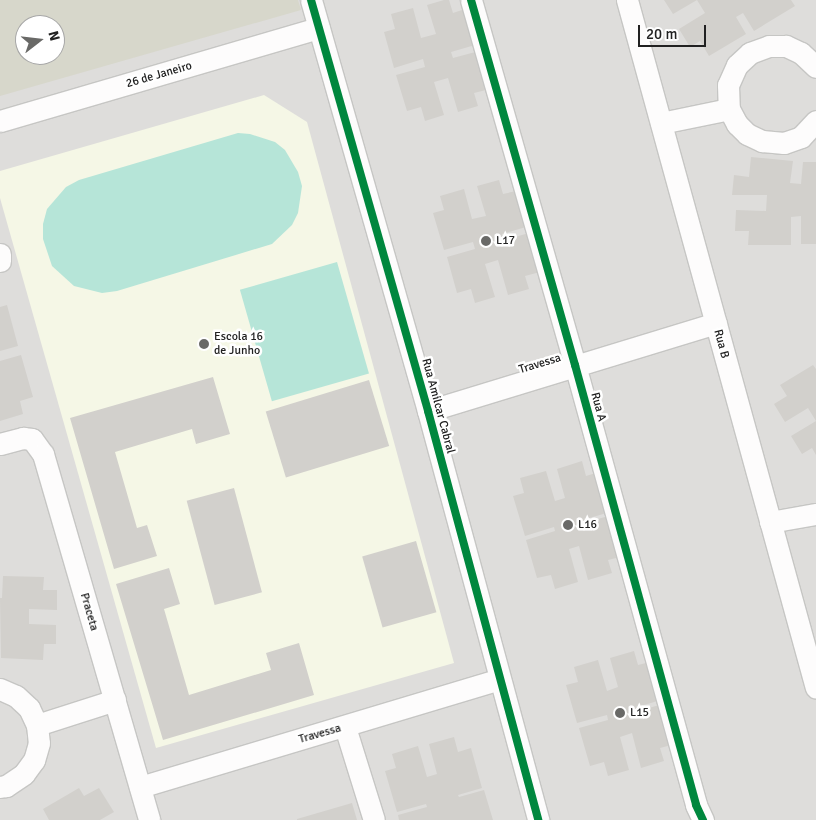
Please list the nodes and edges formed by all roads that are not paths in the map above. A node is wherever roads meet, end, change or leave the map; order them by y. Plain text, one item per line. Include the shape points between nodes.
1 (311, 0) edge
2 (471, 0) edge
3 (627, 0) edge
4 (319, 28) junction
5 (816, 67) edge
6 (729, 109) junction
7 (0, 121) edge
8 (816, 122) edge
9 (661, 123) junction
10 (0, 254) edge
11 (0, 261) edge
12 (716, 323) junction
13 (575, 365) junction
14 (428, 411) junction
15 (0, 444) edge
16 (816, 514) edge
17 (770, 522) junction
18 (499, 679) junction
19 (816, 688) edge
20 (0, 689) edge
21 (115, 700) junction
22 (37, 725) junction
23 (345, 727) junction
24 (0, 787) edge
25 (140, 787) junction
26 (149, 820) edge
27 (374, 820) edge
28 (538, 820) edge
29 (702, 820) edge

1 - 4 street, Rua Amilcar Cabral
2 - 13 street, Rua A
3 - 9 street, Rua B
4 - 7 street, 26 de Janeiro
4 - 14 street, Rua Amilcar Cabral
5 - 6 street via 802,53 786,46 769,46 750,53 737,64 728,85
6 - 8 street via 742,129 762,141 784,143 800,137
6 - 9 street
9 - 12 street, Rua B
10 - 11 street
12 - 13 street, Travessa
12 - 17 street, Rua B
13 - 14 street, Travessa
13 - 29 street, Rua A
14 - 18 street, Rua Amilcar Cabral
15 - 21 street, Praceta via 32,439 43,454
16 - 17 street
17 - 19 street, Rua B
18 - 23 street, Travessa
18 - 28 street, Rua Amilcar Cabral
20 - 22 street via 16,696 29,708
21 - 22 street
21 - 25 street, Praceta
22 - 24 street via 39,743 34,760 24,774
23 - 25 street, Travessa
23 - 27 street
25 - 26 street, Praceta

